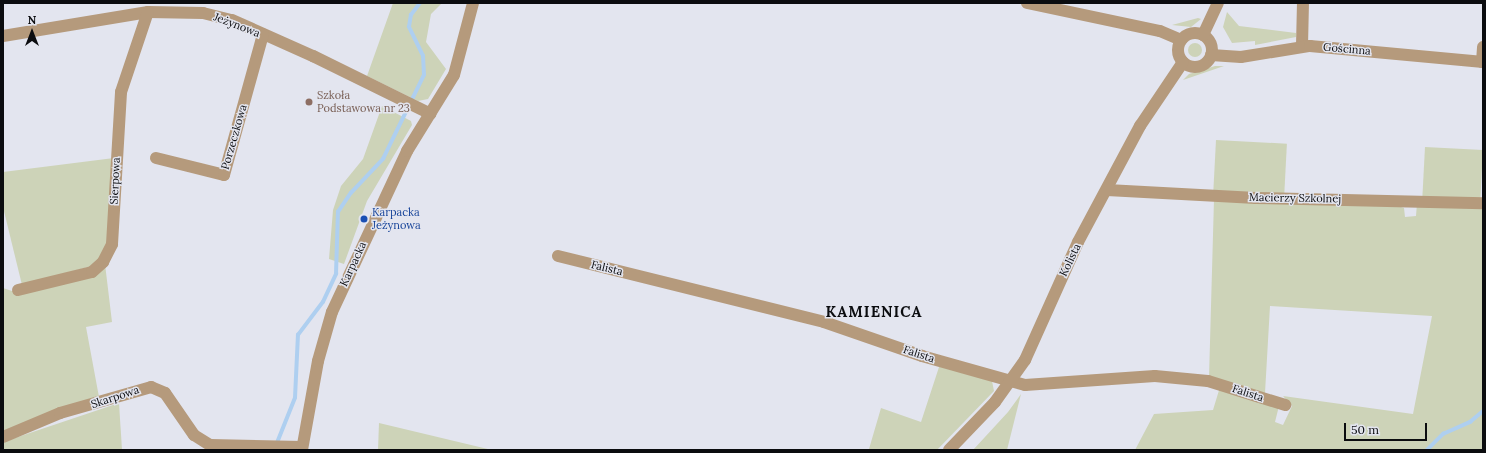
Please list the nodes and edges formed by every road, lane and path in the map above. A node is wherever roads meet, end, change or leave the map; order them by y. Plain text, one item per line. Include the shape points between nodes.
1 (472, 3) edge
2 (1218, 3) edge
3 (1303, 3) edge
4 (1034, 4) edge
5 (148, 12) junction
6 (263, 34) junction
7 (1203, 35) junction
8 (3, 36) edge
9 (1181, 40) junction
10 (1302, 46) junction
11 (1483, 47) edge
12 (1211, 55) junction
13 (1183, 62) junction
14 (1482, 62) edge
15 (431, 114) junction
16 (156, 158) dead end
17 (1107, 190) junction
18 (1483, 203) edge
19 (558, 256) dead end
20 (18, 290) dead end
21 (1012, 379) junction
22 (1285, 405) dead end
23 (3, 437) edge
24 (302, 449) edge
25 (949, 450) edge

1 - 15 street, Karpacka via 454,75
2 - 7 street
3 - 10 street
4 - 9 street via 1160,31
5 - 6 street, Jeżynowa via 208,14
5 - 8 street, Jeżynowa
5 - 20 street, Sierpowa via 121,92 112,244 103,262 92,272
6 - 15 street, Jeżynowa
6 - 16 street, Porzeczkowa via 224,175
7 - 9 street via 1191,33
7 - 12 street via 1211,43
9 - 13 street via 1178,51
10 - 12 street, Gościnna via 1242,57
10 - 14 street, Gościnna
11 - 14 street
12 - 13 street via 1208,61 1196,67
13 - 17 street, Kolista via 1140,126
15 - 24 street, Karpacka via 407,151 332,312 318,361
17 - 18 street, Macierzy Szkolnej via 1256,198
17 - 21 street, Kolista
19 - 21 street, Falista via 824,322 922,356
21 - 22 street, Falista via 1032,385 1112,377 1190,379 1220,384
21 - 25 street, Kolista via 981,418
23 - 24 street, Skarpowa via 60,413 151,387 170,398 200,441 221,446 287,446

